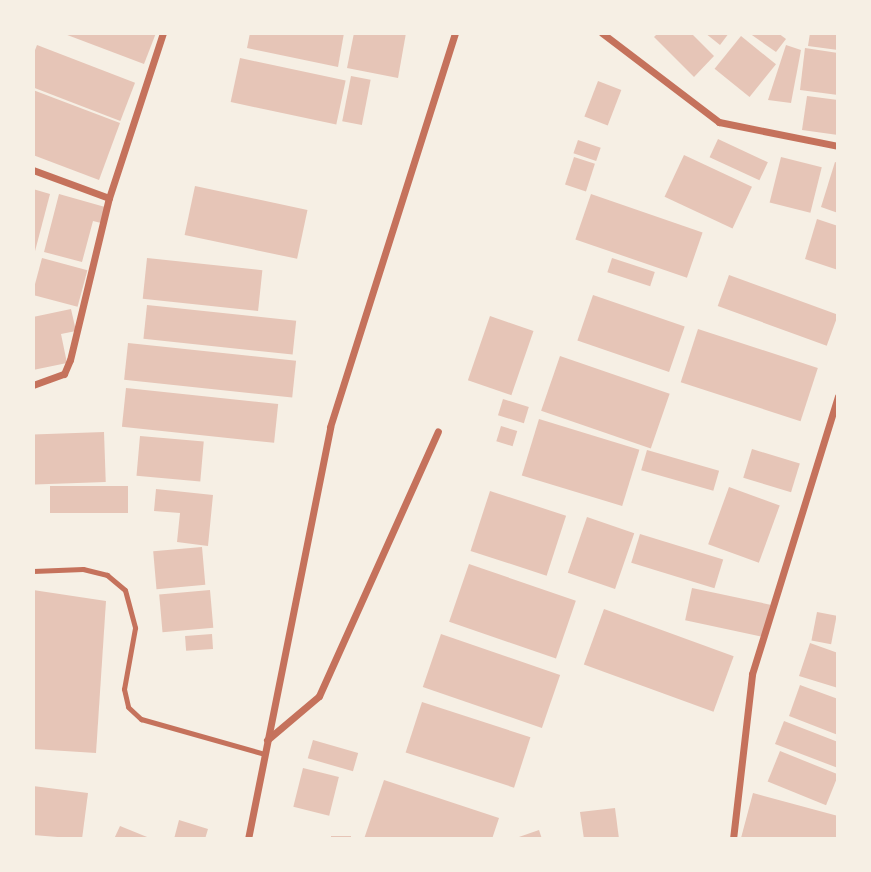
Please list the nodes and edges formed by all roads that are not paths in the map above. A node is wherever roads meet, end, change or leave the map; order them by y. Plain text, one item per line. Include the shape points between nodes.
1 (163, 33) edge
2 (455, 33) edge
3 (602, 33) edge
4 (838, 146) edge
5 (33, 170) edge
6 (109, 198) junction
7 (33, 385) edge
8 (838, 396) edge
9 (438, 431) dead end
10 (33, 571) edge
11 (267, 740) junction
12 (265, 754) junction
13 (248, 839) edge
14 (733, 839) edge

1 - 6 street
2 - 11 street via 330,427
3 - 4 street via 719,122
5 - 6 street
6 - 7 street via 70,360 64,374
8 - 14 street via 749,685
9 - 11 street via 319,696
10 - 12 lane via 83,569 107,575 125,590 135,628 124,690 128,707 141,719
11 - 12 street
12 - 13 street

